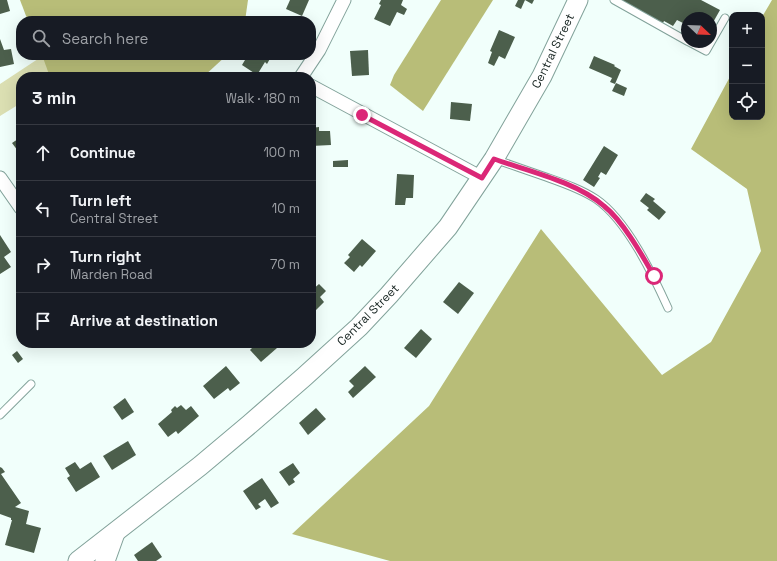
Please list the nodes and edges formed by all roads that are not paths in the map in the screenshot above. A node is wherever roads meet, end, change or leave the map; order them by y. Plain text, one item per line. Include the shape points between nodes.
1 (344, 0) edge
2 (578, 0) edge
3 (614, 0) edge
4 (725, 18) dead end
5 (717, 32) edge
6 (681, 37) edge
7 (699, 48) edge
8 (708, 48) edge
9 (316, 53) edge
10 (311, 60) edge
11 (303, 72) edge
12 (316, 89) edge
13 (494, 159) junction
14 (0, 178) edge
15 (482, 178) junction
16 (16, 201) edge
17 (668, 308) dead end
18 (30, 384) dead end
19 (0, 415) edge
20 (115, 533) junction
21 (78, 561) edge
22 (105, 561) edge

1 - 9 street
2 - 13 main road, Central Street via 542,76
3 - 6 lane
4 - 5 lane
7 - 8 lane via 706,52
10 - 11 street
12 - 15 street
13 - 15 main road, Central Street
13 - 17 lane via 564,183 589,194 605,206 647,263
14 - 16 street
15 - 20 main road, Central Street via 443,232 359,327 250,424
18 - 19 lane
20 - 21 main road, Central Street
20 - 22 main road

